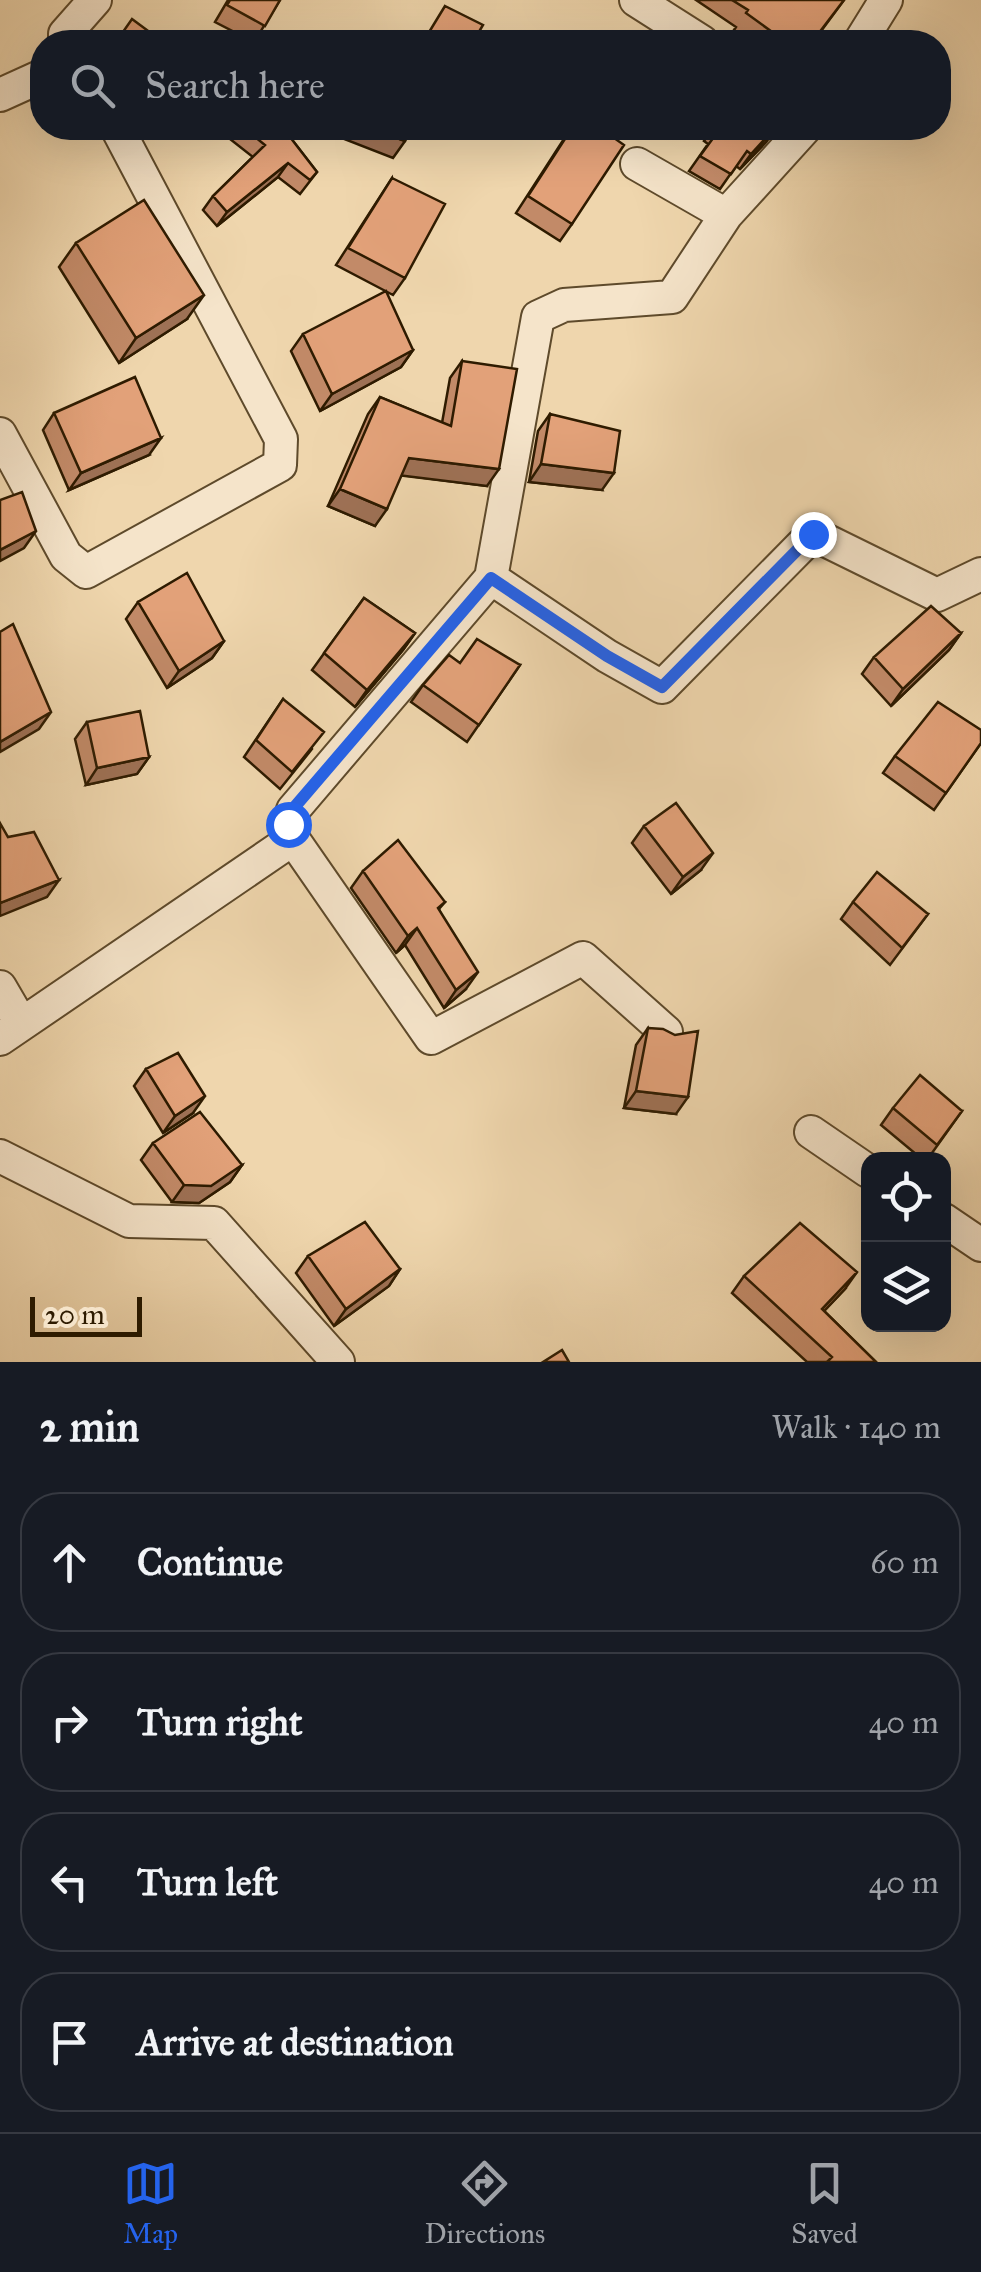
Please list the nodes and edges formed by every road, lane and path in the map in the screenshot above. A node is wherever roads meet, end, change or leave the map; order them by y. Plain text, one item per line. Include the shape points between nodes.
1 (95, 0) edge
2 (636, 0) edge
3 (886, 0) edge
4 (69, 30) edge
5 (683, 30) edge
6 (867, 30) edge
7 (30, 81) edge
8 (0, 95) edge
9 (123, 140) edge
10 (794, 140) edge
11 (637, 164) dead end
12 (726, 214) junction
13 (0, 434) edge
14 (981, 574) edge
15 (491, 578) junction
16 (293, 839) junction
17 (0, 987) edge
18 (10, 1031) edge
19 (666, 1032) edge
20 (811, 1132) dead end
21 (0, 1156) edge
22 (861, 1165) edge
23 (951, 1225) edge
24 (981, 1246) edge
25 (338, 1362) edge

1 - 4 street
2 - 5 street
3 - 6 street
7 - 8 street
9 - 13 street via 281,439 280,465 86,572 66,556
10 - 12 street
11 - 12 street
12 - 15 street via 672,297 564,305 538,317
14 - 15 street via 937,595 813,534 662,687
15 - 16 street via 292,810
16 - 18 street
16 - 19 street via 431,1038 584,958
17 - 18 street
20 - 22 street
21 - 25 street via 128,1220 214,1223
23 - 24 street

